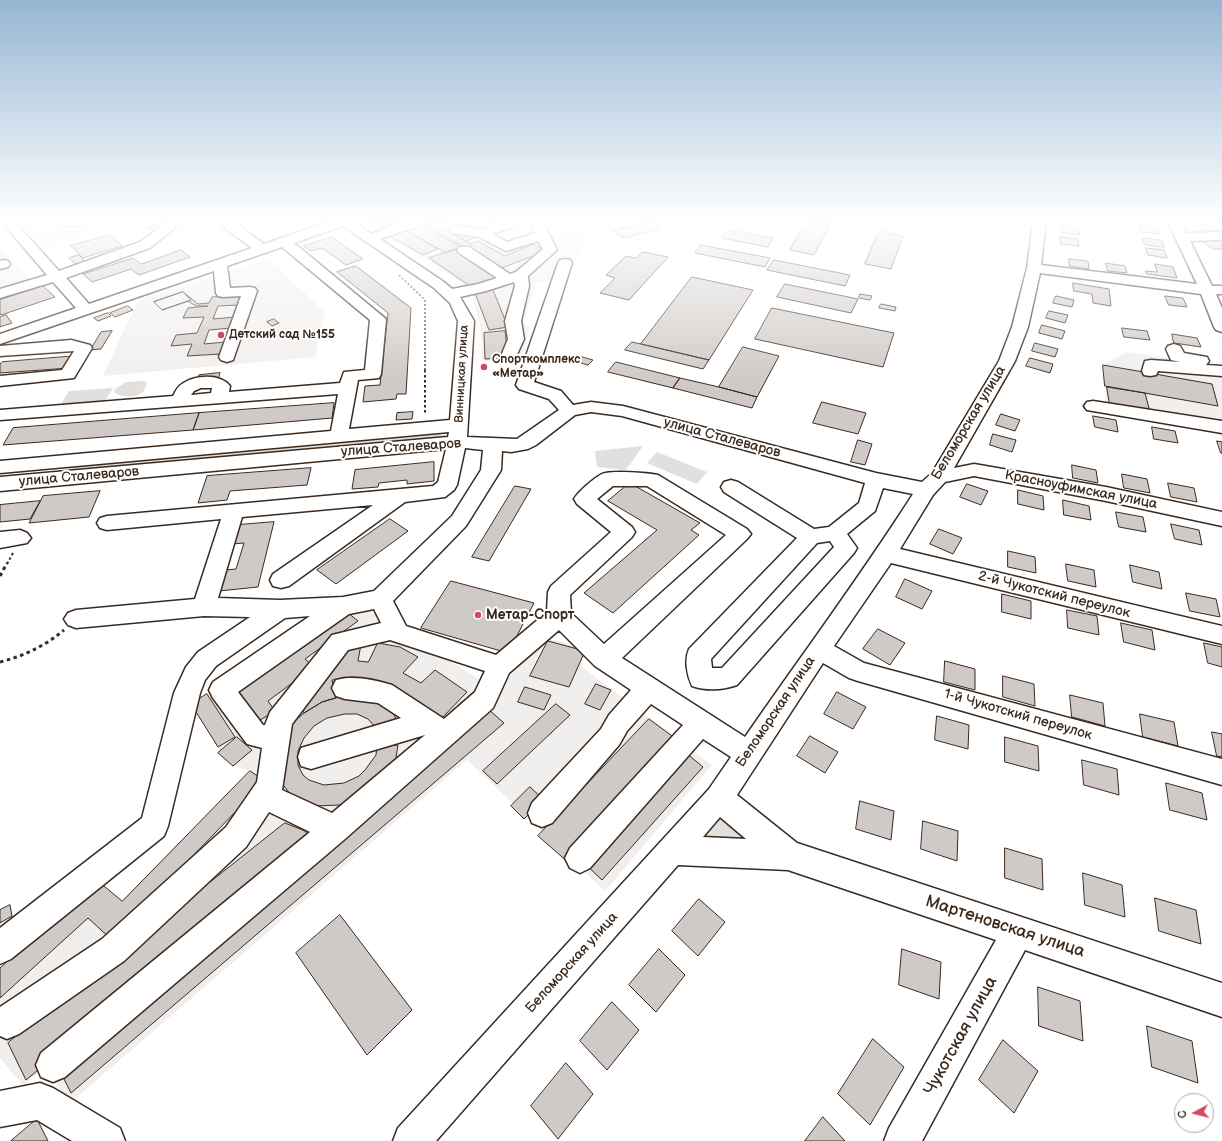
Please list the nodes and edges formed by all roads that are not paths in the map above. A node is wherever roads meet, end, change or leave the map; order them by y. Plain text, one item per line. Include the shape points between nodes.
1 (60, 275) edge
2 (182, 275) edge
3 (221, 275) edge
4 (325, 275) edge
5 (425, 275) edge
6 (511, 275) edge
7 (561, 275) edge
8 (1032, 275) edge
9 (1091, 275) edge
10 (1199, 275) edge
11 (55, 277) junction
12 (514, 277) junction
13 (1207, 290) junction
14 (1222, 290) edge
15 (0, 294) edge
16 (450, 294) junction
17 (81, 305) junction
18 (28, 315) dead end
19 (1222, 327) edge
20 (5, 338) edge
21 (1174, 349) dead end
22 (0, 350) edge
23 (509, 356) dead end
24 (227, 357) dead end
25 (1222, 364) edge
26 (1150, 371) dead end
27 (1222, 371) edge
28 (0, 381) edge
29 (348, 388) junction
30 (1093, 406) dead end
31 (569, 411) junction
32 (0, 415) edge
33 (1222, 427) edge
34 (458, 434) junction
35 (339, 436) junction
36 (491, 445) junction
37 (51, 462) junction
38 (0, 467) edge
39 (41, 480) junction
40 (876, 480) junction
41 (932, 483) junction
42 (0, 484) edge
43 (731, 487) dead end
44 (402, 495) junction
45 (234, 510) junction
46 (1222, 519) edge
47 (107, 523) dead end
48 (835, 533) junction
49 (811, 537) junction
50 (886, 554) junction
51 (281, 580) dead end
52 (381, 599) junction
53 (343, 606) junction
54 (204, 607) junction
55 (280, 609) junction
56 (559, 616) junction
57 (76, 619) road end
58 (396, 629) junction
59 (1222, 636) edge
60 (819, 649) junction
61 (604, 659) junction
62 (500, 666) junction
63 (345, 688) dead end
64 (649, 688) junction
65 (701, 723) junction
66 (436, 727) junction
67 (277, 737) junction
68 (748, 754) junction
69 (311, 757) dead end
70 (1222, 772) edge
71 (264, 795) junction
72 (719, 798) junction
73 (542, 813) dead end
74 (335, 829) junction
75 (672, 850) junction
76 (788, 855) junction
77 (580, 858) dead end
78 (1018, 931) junction
79 (0, 948) edge
80 (1222, 1000) edge
81 (7, 1022) dead end
82 (53, 1065) dead end
83 (0, 1110) edge
84 (108, 1141) edge
85 (411, 1141) edge
86 (902, 1141) edge

1 - 11 street
2 - 17 street
3 - 24 street via 223,293 250,291
4 - 29 street via 378,319 374,374 350,376
5 - 16 street, Винницкая улица
6 - 12 street
7 - 31 street via 525,385 555,395
8 - 41 street, Беломорская улица via 1020,327 1007,360
9 - 13 street
10 - 13 street
11 - 15 street
11 - 17 street
12 - 16 street via 481,288
12 - 23 street via 522,286 513,321 516,340
13 - 14 street
13 - 19 street
16 - 34 street, Винницкая улица via 466,321
17 - 18 street
17 - 20 street
20 - 22 street
21 - 25 street via 1177,357
22 - 28 street via 71,345 84,348 68,374
26 - 27 street via 1150,365
29 - 32 street
29 - 35 street
30 - 33 street
31 - 36 street, улица Сталеваров via 521,445
31 - 40 street, улица Сталеваров via 591,407 623,411
34 - 35 street, улица Сталеваров
34 - 36 street, улица Сталеваров
34 - 39 street, улица Сталеваров
34 - 44 street, Винницкая улица via 447,485 438,492
35 - 37 street, улица Сталеваров
36 - 52 street via 491,470 459,521
37 - 38 street, улица Сталеваров
37 - 39 street
39 - 42 street, улица Сталеваров
40 - 41 street, улица Сталеваров
40 - 48 street via 868,506
41 - 46 street, Красноуфимская улица via 974,470 1106,494
41 - 50 street, Беломорская улица
43 - 49 street
44 - 45 street, Винницкая улица
44 - 51 street
45 - 47 street, Винницкая улица
45 - 54 street
48 - 49 street
48 - 49 street via 846,548 728,678 701,679 698,656
50 - 59 street, 2-й Чукотский переулок
50 - 60 street, Беломорская улица
52 - 53 street
52 - 58 street
53 - 55 street
53 - 67 street via 222,690 256,736
54 - 55 street
54 - 57 street
55 - 79 street via 207,659 194,674 186,693 154,826
56 - 61 street
56 - 61 street via 559,592 625,532 584,499 608,479 651,480 740,534
56 - 62 street
58 - 62 street via 398,633
58 - 67 street via 340,642 278,720
60 - 68 street, Беломорская улица
60 - 70 street, 1-й Чукотский переулок via 858,670
61 - 64 street
62 - 66 street via 484,700
63 - 66 street via 383,692
64 - 65 street
64 - 73 street via 618,723 610,738
65 - 68 street
65 - 77 street
66 - 69 street
66 - 74 street
67 - 71 street via 270,786
68 - 72 street, Беломорская улица
71 - 74 street
71 - 81 street via 236,837 113,950
72 - 75 street, Беломорская улица
72 - 76 street
74 - 82 street
75 - 76 street
75 - 85 street, Беломорская улица
76 - 78 street, Мартеновская улица
78 - 80 street, Мартеновская улица
78 - 86 street, Чукотская улица
83 - 84 street via 40,1101

